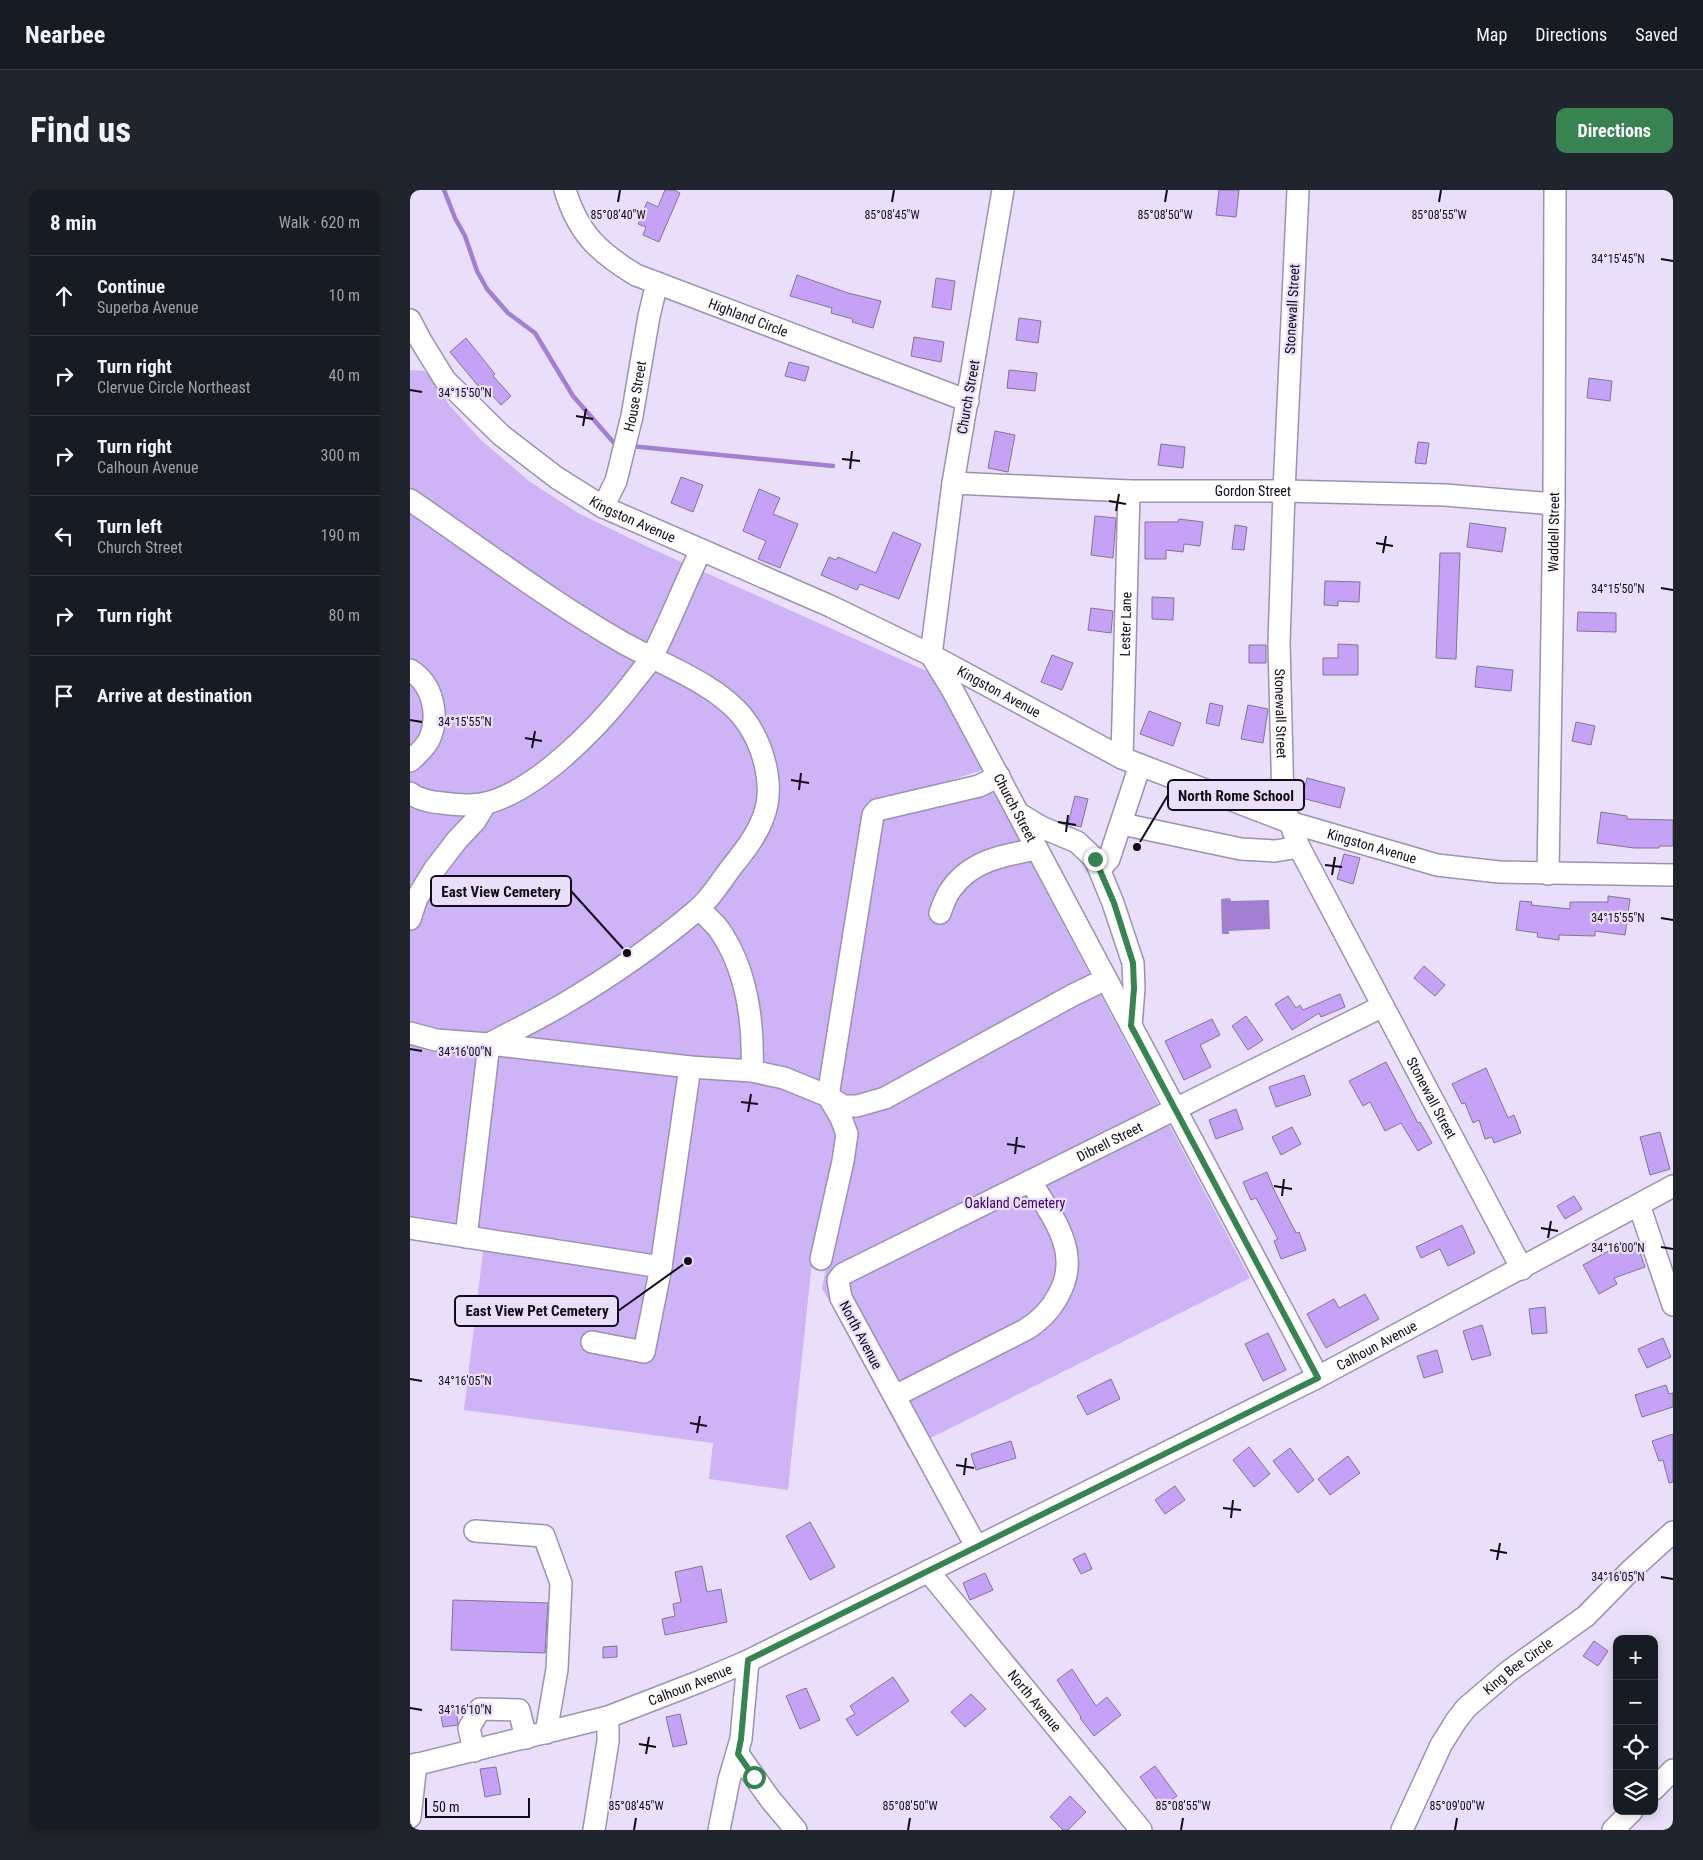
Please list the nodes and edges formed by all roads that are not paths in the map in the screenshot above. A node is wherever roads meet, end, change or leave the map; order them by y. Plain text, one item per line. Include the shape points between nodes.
1 (565, 190) edge
2 (1003, 190) edge
3 (1298, 190) edge
4 (1555, 190) edge
5 (657, 283) junction
6 (410, 320) edge
7 (415, 346) edge
8 (968, 401) junction
9 (953, 483) junction
10 (1129, 491) junction
11 (1284, 491) junction
12 (410, 500) edge
13 (1554, 504) junction
14 (603, 507) junction
15 (701, 550) junction
16 (931, 655) junction
17 (651, 658) junction
18 (410, 670) edge
19 (410, 761) edge
20 (1131, 762) junction
21 (998, 776) junction
22 (410, 793) edge
23 (486, 803) junction
24 (1018, 813) junction
25 (1289, 822) junction
26 (1122, 824) junction
27 (1299, 847) junction
28 (1037, 849) junction
29 (1100, 869) junction
30 (1548, 874) junction
31 (1673, 875) edge
32 (699, 908) junction
33 (940, 913) dead end
34 (410, 919) edge
35 (1106, 980) junction
36 (1382, 1006) junction
37 (1131, 1026) junction
38 (410, 1033) edge
39 (489, 1044) junction
40 (690, 1067) junction
41 (752, 1071) junction
42 (828, 1096) junction
43 (1175, 1109) junction
44 (1030, 1181) junction
45 (1673, 1186) edge
46 (1639, 1205) junction
47 (410, 1228) edge
48 (466, 1237) junction
49 (821, 1259) dead end
50 (661, 1267) junction
51 (1522, 1269) junction
52 (838, 1280) joint
53 (1673, 1305) edge
54 (592, 1342) dead end
55 (1318, 1378) junction
56 (895, 1396) junction
57 (475, 1531) dead end
58 (1673, 1532) edge
59 (976, 1546) junction
60 (928, 1571) junction
61 (748, 1660) junction
62 (608, 1717) junction
63 (536, 1735) junction
64 (474, 1750) junction
65 (738, 1754) junction
66 (413, 1765) edge
67 (1673, 1770) edge
68 (1658, 1785) edge
69 (1628, 1815) edge
70 (410, 1817) edge
71 (594, 1830) edge
72 (719, 1830) edge
73 (796, 1830) edge
74 (1141, 1830) edge
75 (1402, 1830) edge
76 (1613, 1830) edge

1 - 5 street, Highland Circle via 580,226 595,246 636,275
2 - 8 street, Church Street
3 - 11 street, Stonewall Street
4 - 13 street, Waddell Street
5 - 8 street, Highland Circle
5 - 14 street, House Street via 630,425 616,482
6 - 7 street, Kingston Avenue
7 - 14 street, Kingston Avenue via 501,435 557,478
8 - 9 street, Church Street
9 - 10 street, Gordon Street
9 - 16 street, Church Street
10 - 11 street, Gordon Street
10 - 20 street, Lester Lane
11 - 13 street, Gordon Street via 1445,495
11 - 25 street, Stonewall Street via 1279,643 1283,803
12 - 17 street via 550,596
13 - 30 street, Waddell Street
14 - 15 street, Kingston Avenue
15 - 16 street, Kingston Avenue via 830,606
15 - 17 street
16 - 20 street, Kingston Avenue
16 - 21 street, Church Street
17 - 23 street via 607,714 553,766 532,781
17 - 32 street via 720,694 742,716 764,760 768,786 764,818 742,853
18 - 19 street via 425,684 432,697 434,712 428,741
20 - 25 street, Kingston Avenue
20 - 26 street, Lester Lane
21 - 24 street, Church Street
21 - 42 street via 978,786 877,810 872,815
22 - 23 street via 431,802
23 - 34 street via 434,870 417,898
24 - 28 street, Church Street
24 - 29 street via 1076,842 1095,859
25 - 27 street, Stonewall Street
25 - 30 street, Kingston Avenue via 1437,865 1467,870
26 - 27 street via 1241,850 1275,851
26 - 29 street, Lester Lane via 1109,859
27 - 36 street, Stonewall Street
28 - 33 street via 1002,856 966,872 950,890
28 - 35 street, Church Street
29 - 37 street via 1133,963
30 - 31 street, Kingston Avenue
32 - 39 street via 646,949 562,1005
32 - 41 street via 718,928 741,973 751,1029
35 - 37 street, Church Street
35 - 42 street via 885,1098 857,1106 842,1106
36 - 43 street, Dibrell Street
36 - 51 street, Stonewall Street
37 - 43 street, Church Street
38 - 39 street via 436,1040
39 - 40 street
39 - 48 street
40 - 41 street
40 - 50 street
41 - 42 street via 784,1078
42 - 49 street via 842,1118 847,1134 844,1161
43 - 44 street, Dibrell Street
43 - 55 street, Church Street
44 - 52 street, Dibrell Street via 843,1274
44 - 56 street via 1067,1248 1066,1282 1058,1297 1040,1321
45 - 46 street, Calhoun Avenue
46 - 51 street, Calhoun Avenue
46 - 53 street
47 - 48 street
48 - 50 street
50 - 54 street via 644,1352
51 - 55 street, Calhoun Avenue
52 - 56 street, North Avenue via 841,1298
55 - 59 street, Calhoun Avenue
56 - 59 street, North Avenue
57 - 63 street via 544,1536 562,1583 557,1669
58 - 75 street, King Bee Circle via 1586,1616 1509,1670 1466,1708 1441,1745
59 - 60 street, Calhoun Avenue
60 - 61 street, Calhoun Avenue
60 - 74 street, North Avenue
61 - 62 street, Calhoun Avenue
61 - 65 street
62 - 63 street, Calhoun Avenue
62 - 71 street via 608,1741
63 - 64 street, Calhoun Avenue
63 - 64 street via 520,1710 480,1709 469,1728
64 - 66 street, Calhoun Avenue
65 - 72 street
65 - 73 street
66 - 70 street
67 - 68 street
69 - 76 street

